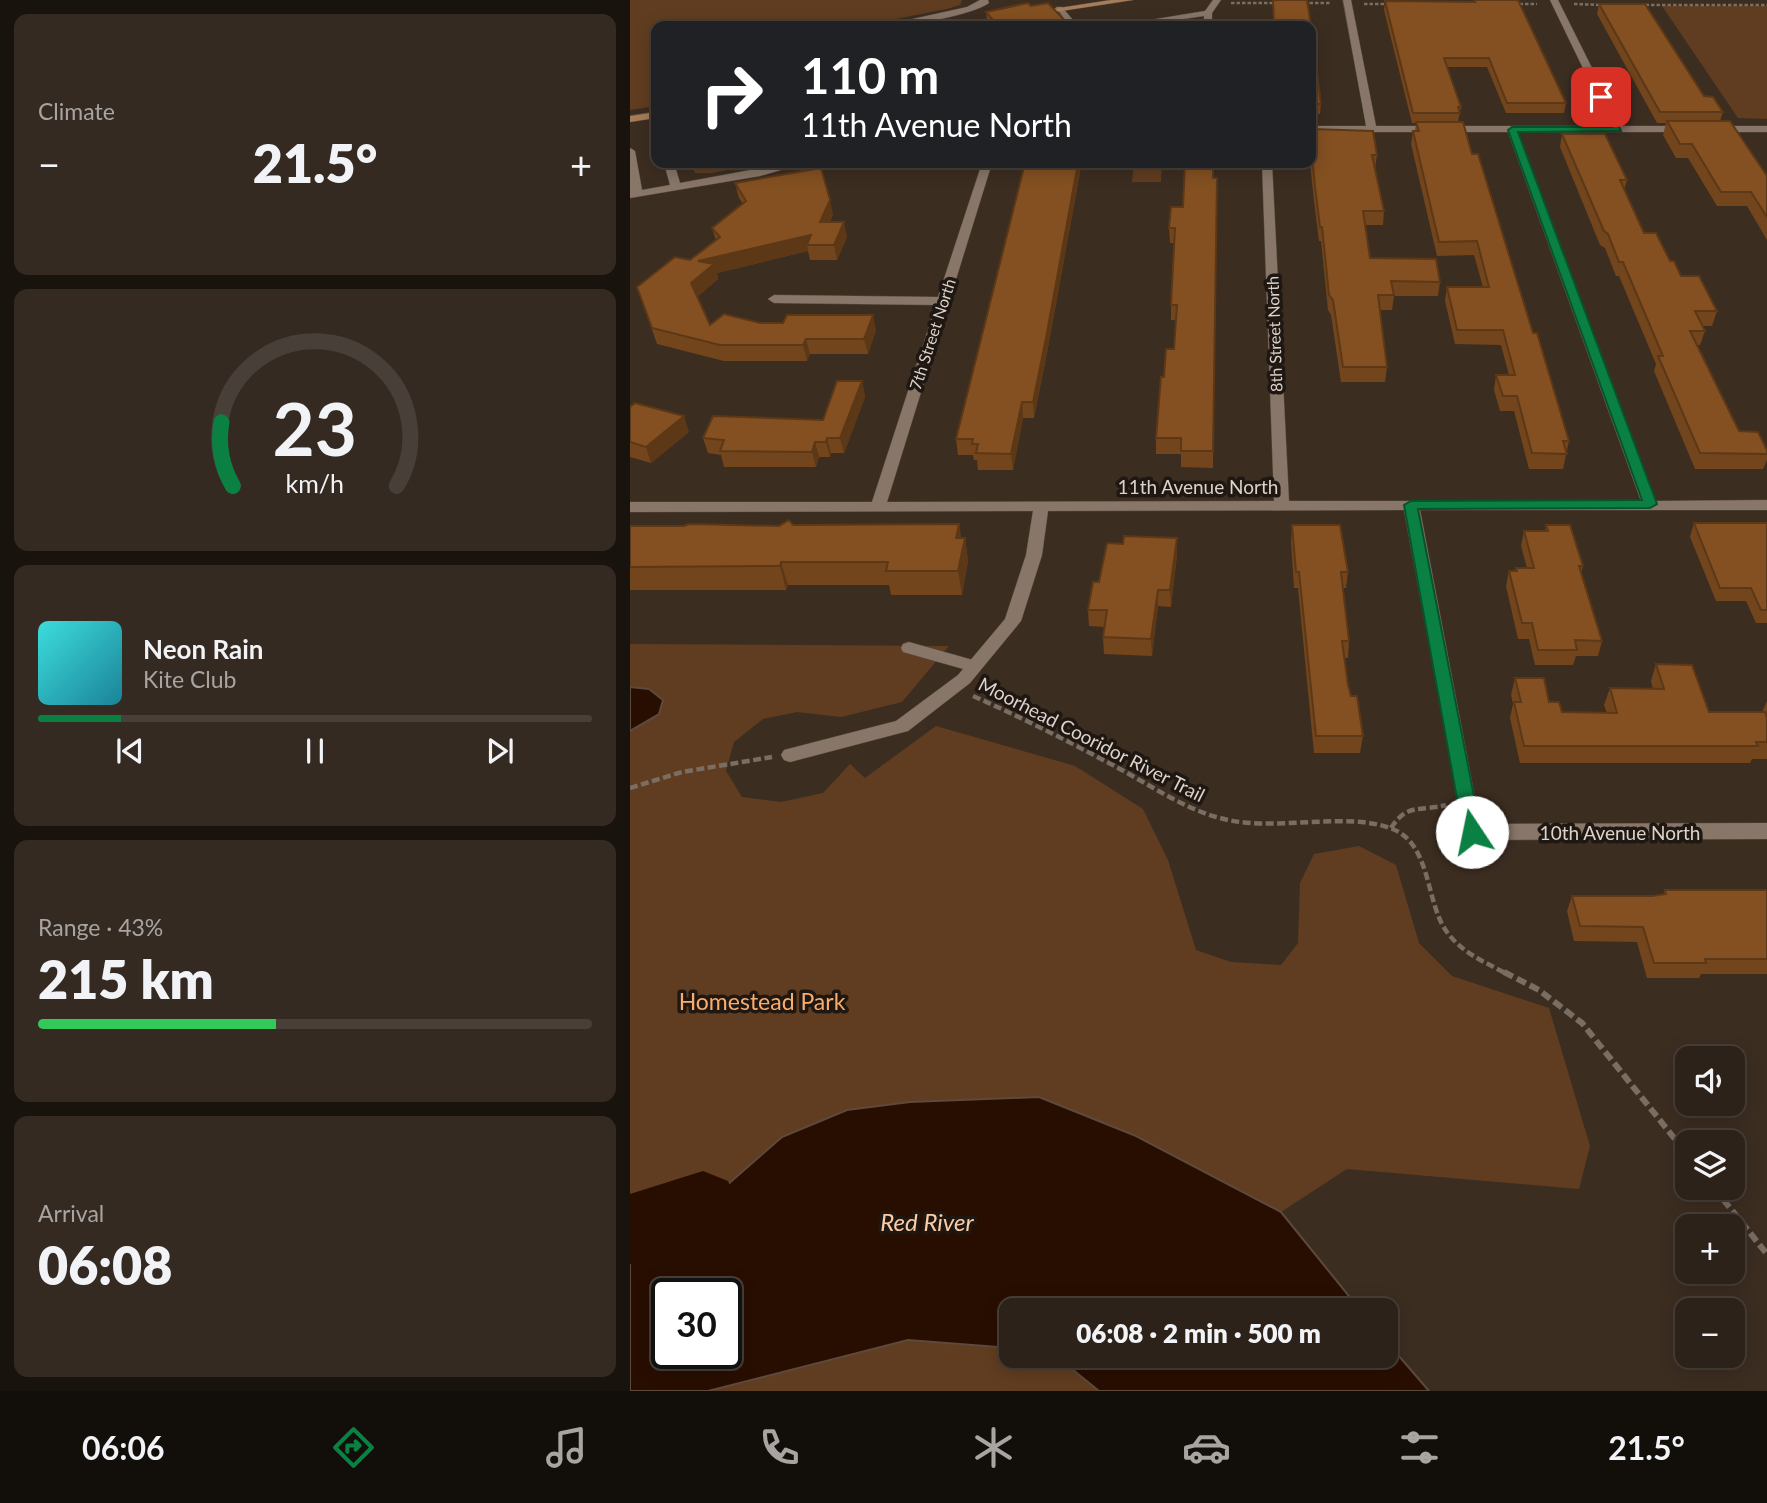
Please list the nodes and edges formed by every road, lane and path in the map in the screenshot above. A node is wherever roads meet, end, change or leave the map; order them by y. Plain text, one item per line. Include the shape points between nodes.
1 (984, 0) edge
2 (1129, 0) edge
3 (1217, 0) edge
4 (1348, 0) edge
5 (1553, 0) edge
6 (1059, 9) junction
7 (1208, 13) junction
8 (910, 21) edge
9 (979, 21) edge
10 (1070, 21) edge
11 (1152, 21) edge
12 (1208, 21) edge
13 (651, 116) edge
14 (630, 119) edge
15 (1316, 129) edge
16 (1372, 129) junction
17 (1767, 129) edge
18 (1512, 130) junction
19 (1618, 130) junction
20 (630, 152) edge
21 (670, 168) edge
22 (775, 168) edge
23 (985, 168) edge
24 (1267, 168) edge
25 (676, 188) junction
26 (633, 194) edge
27 (774, 299) dead end
28 (943, 301) junction
29 (1650, 504) junction
30 (1411, 505) junction
31 (1767, 505) edge
32 (878, 506) junction
33 (1041, 506) junction
34 (1282, 506) junction
35 (630, 507) edge
36 (909, 648) dead end
37 (975, 666) junction
38 (955, 688) junction
39 (790, 755) joint
40 (630, 788) edge
41 (1465, 794) junction
42 (1391, 828) junction
43 (1767, 831) edge
44 (1675, 1139) edge
45 (1724, 1200) edge
46 (1767, 1254) edge

1 - 8 street via 969,9
2 - 6 main road
3 - 7 street
4 - 16 street
5 - 19 street
6 - 9 main road
6 - 10 street
7 - 11 street
7 - 12 street
13 - 14 main road
15 - 16 street
16 - 18 street
17 - 19 street
18 - 19 street
18 - 29 street
20 - 26 street
21 - 25 street
22 - 25 street
23 - 28 street, 7th Street North
24 - 34 street, 8th Street North
25 - 26 street
27 - 28 street
28 - 32 street, 7th Street North
29 - 30 street, 11th Avenue North
29 - 31 street, 11th Avenue North
30 - 34 street, 11th Avenue North
30 - 41 street
32 - 33 street, 11th Avenue North
32 - 35 street, 11th Avenue North
33 - 34 street, 11th Avenue North
33 - 37 street via 1034,555 1013,621
36 - 37 street
37 - 38 street
38 - 39 street via 902,726
38 - 42 path, Moorhead Cooridor River Trail via 1222,819
39 - 40 path via 674,774
41 - 42 path via 1442,807 1409,807
41 - 43 street, 10th Avenue North via 1472,832
42 - 44 path via 1408,840 1422,862 1445,930 1467,953 1539,990 1582,1023
45 - 46 path

